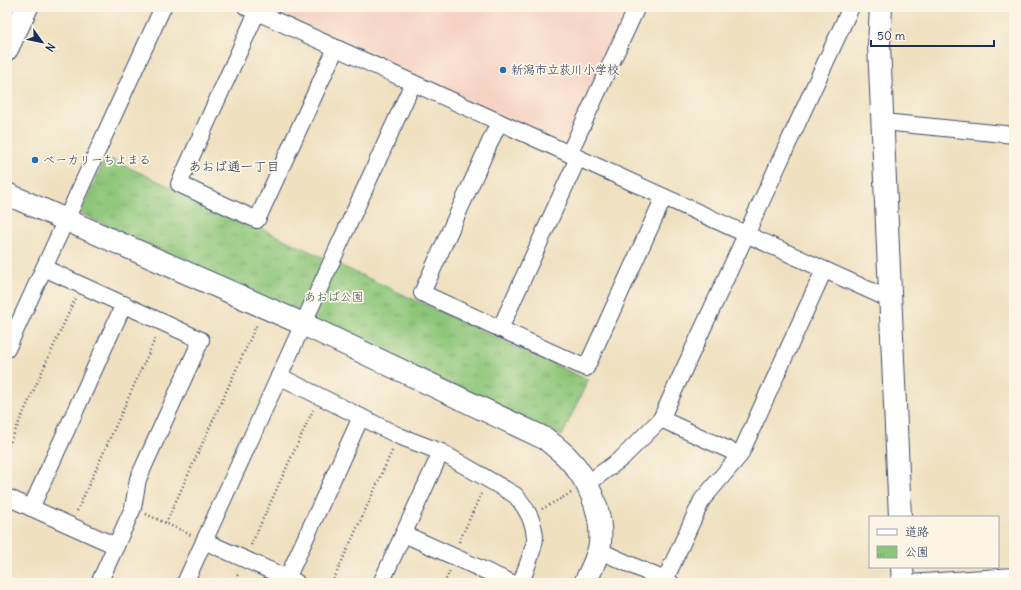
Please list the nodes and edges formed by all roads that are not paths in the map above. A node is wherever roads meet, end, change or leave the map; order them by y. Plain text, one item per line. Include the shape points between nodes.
1 (26, 7) edge
2 (163, 7) edge
3 (637, 7) edge
4 (851, 7) edge
5 (881, 7) edge
6 (251, 10) edge
7 (336, 48) junction
8 (7, 50) edge
9 (413, 83) junction
10 (500, 122) junction
11 (883, 122) junction
12 (1014, 135) edge
13 (574, 156) junction
14 (7, 194) edge
15 (664, 197) junction
16 (66, 220) junction
17 (746, 234) junction
18 (44, 268) junction
19 (824, 270) junction
20 (891, 300) junction
21 (124, 304) junction
22 (303, 324) junction
23 (500, 329) junction
24 (7, 349) edge
25 (279, 376) junction
26 (361, 417) junction
27 (661, 419) junction
28 (441, 452) junction
29 (740, 455) junction
30 (587, 484) junction
31 (7, 497) edge
32 (31, 508) junction
33 (900, 516) edge
34 (404, 534) junction
35 (204, 540) junction
36 (116, 546) junction
37 (598, 550) junction
38 (902, 568) edge
39 (1014, 576) edge
40 (290, 581) edge
41 (668, 582) edge
42 (99, 583) edge
43 (185, 583) edge
44 (381, 583) edge
45 (512, 583) edge
46 (521, 583) edge
47 (585, 583) edge
48 (903, 583) edge
49 (909, 583) edge

1 - 8 street
2 - 16 street
3 - 13 street
4 - 17 street
5 - 11 street via 879,45
6 - 7 street
6 - 7 street via 179,184 250,217 257,220
7 - 9 street
9 - 10 street
9 - 22 street
10 - 13 street
10 - 23 street via 422,293
11 - 12 street
11 - 20 street
13 - 15 street
13 - 23 street
14 - 16 street
15 - 17 street
15 - 23 street via 586,368
16 - 18 street
16 - 22 street
17 - 19 street
17 - 27 street
18 - 21 street
18 - 24 street
19 - 20 street
19 - 29 street
20 - 33 street
21 - 32 street
21 - 36 street via 201,340 138,479 133,508
22 - 25 street
22 - 30 street via 546,439 568,458
25 - 26 street
25 - 35 street
26 - 28 street via 399,436
26 - 40 street
27 - 29 street
27 - 30 street via 622,458
28 - 34 street
28 - 46 street via 515,495 524,505 536,538
29 - 41 street via 702,500
30 - 37 street via 600,527
31 - 32 street
32 - 36 street
34 - 44 street
34 - 45 street
35 - 40 street
35 - 43 street
36 - 42 street
37 - 41 street
37 - 47 street
38 - 48 street
39 - 49 street

